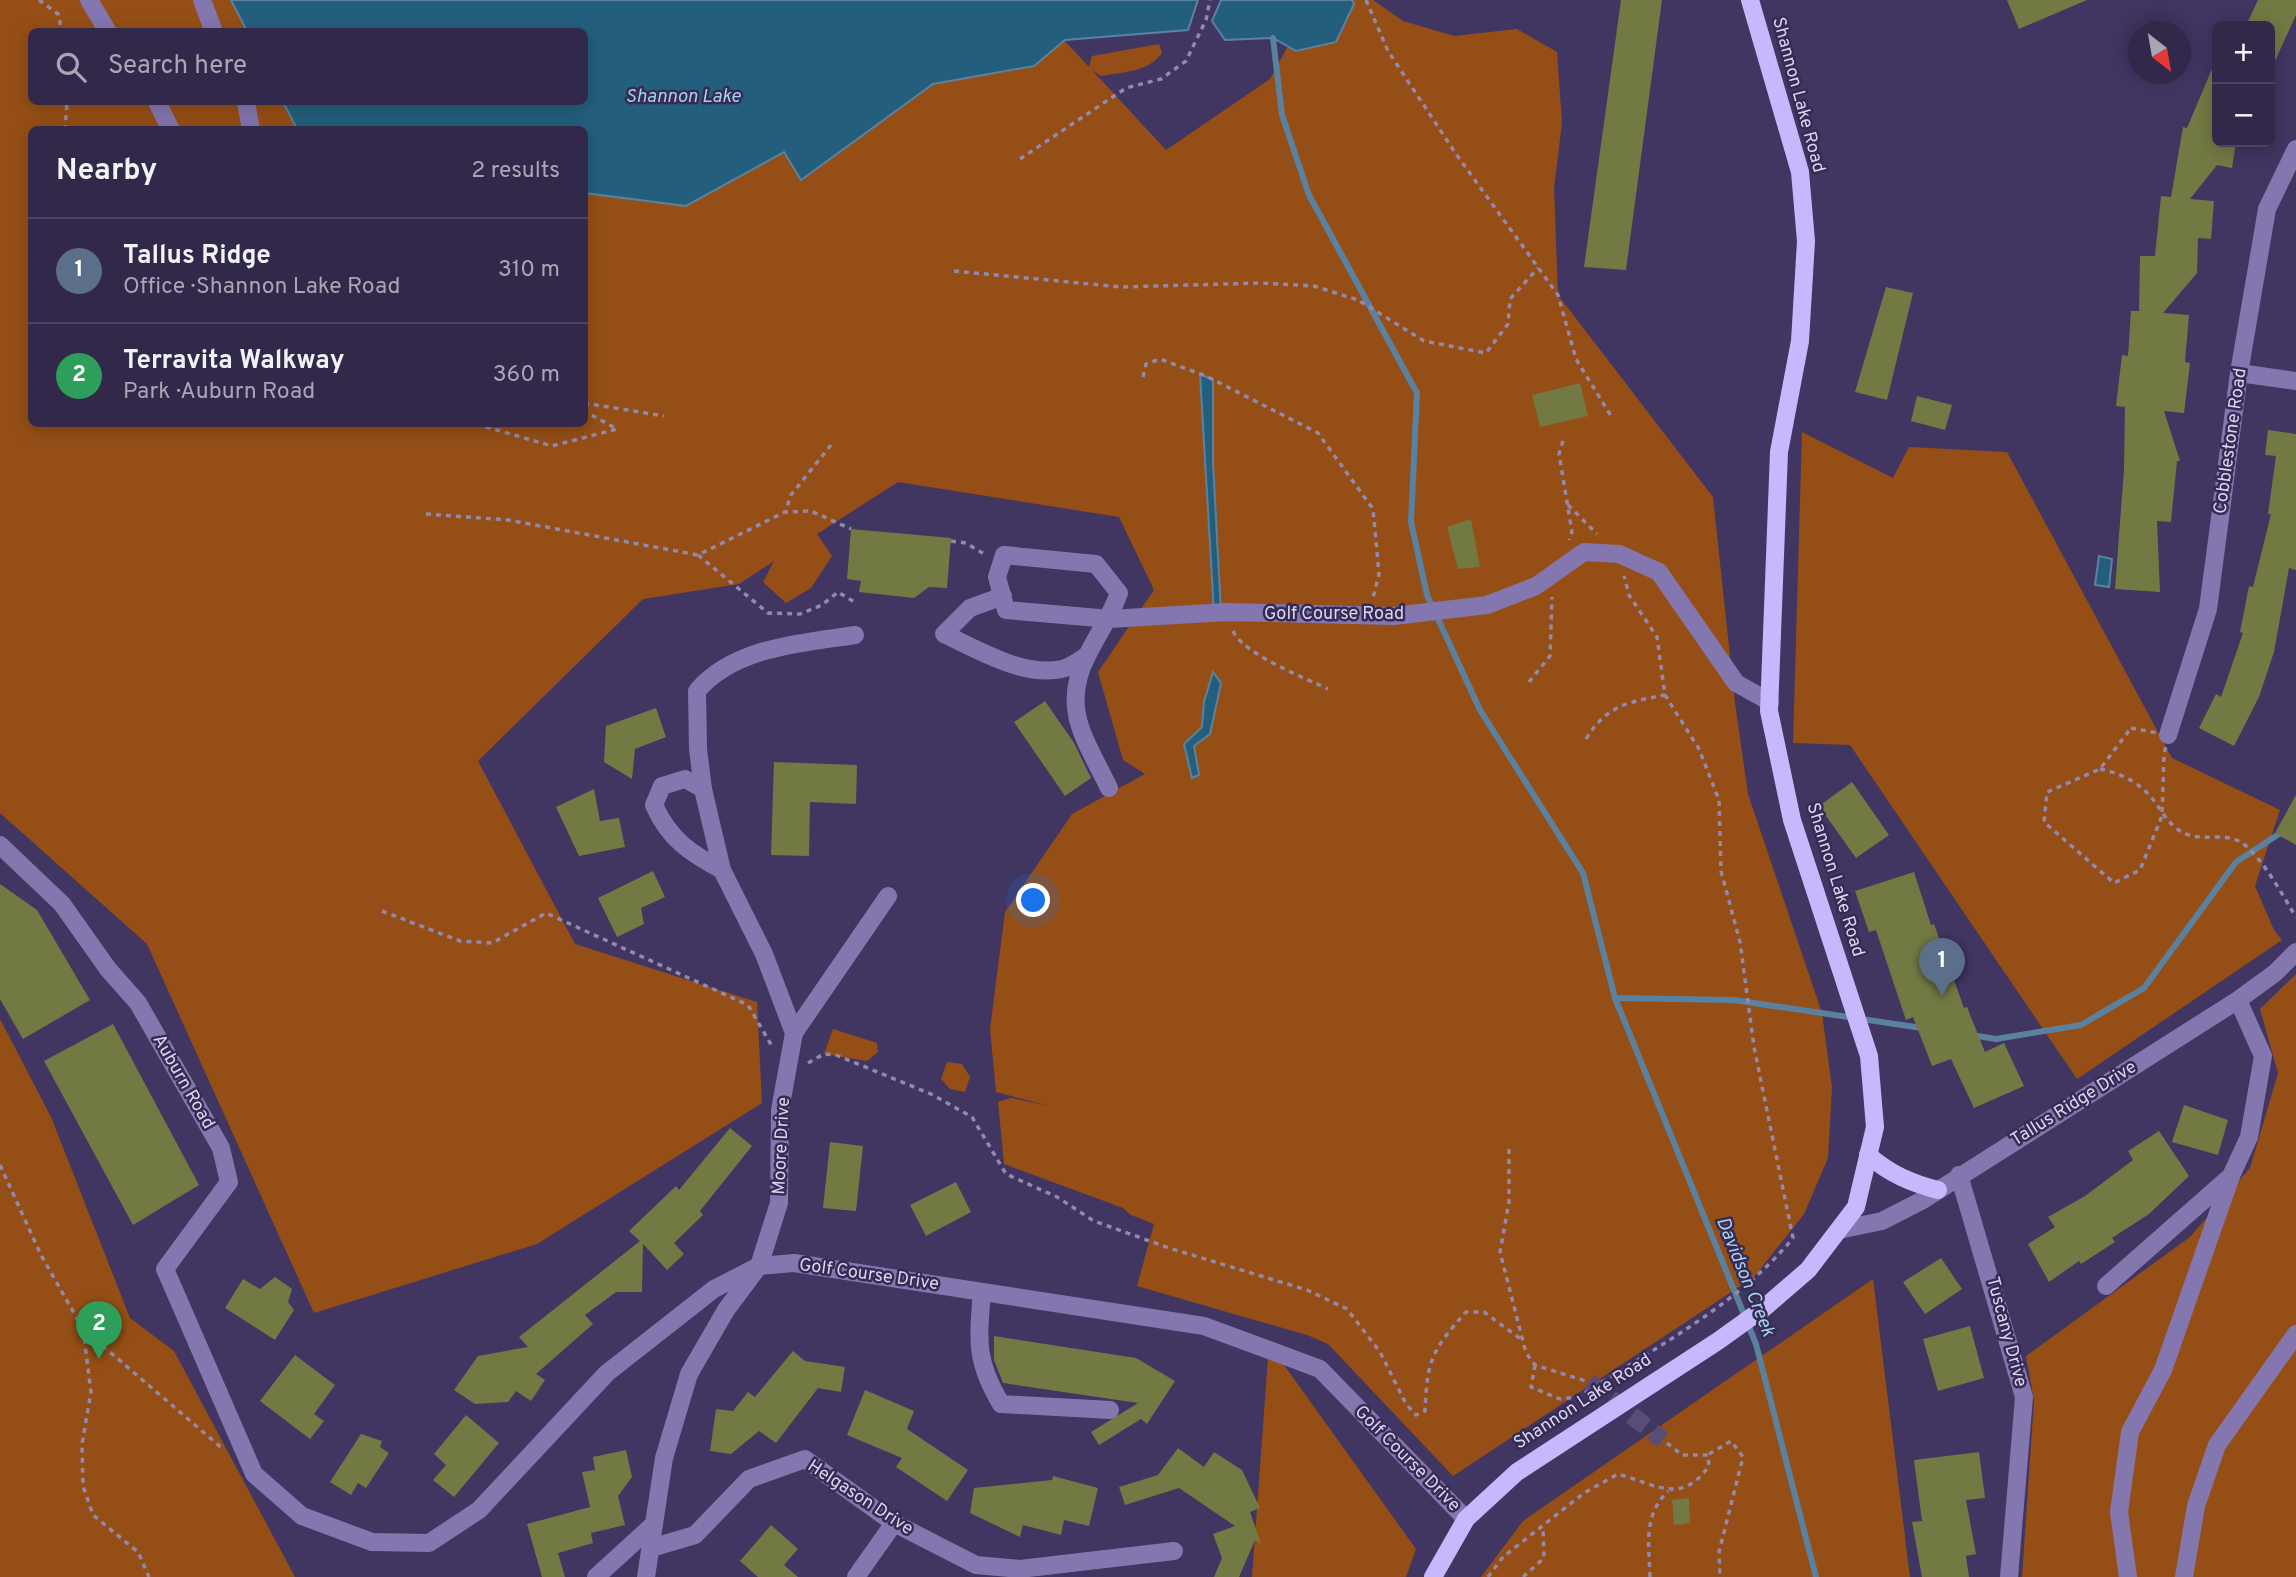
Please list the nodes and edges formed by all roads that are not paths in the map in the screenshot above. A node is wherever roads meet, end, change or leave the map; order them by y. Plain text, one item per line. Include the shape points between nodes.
1 (89, 0) edge
2 (1750, 0) edge
3 (200, 3) edge
4 (106, 28) edge
5 (212, 28) edge
6 (158, 105) edge
7 (247, 105) edge
8 (169, 126) edge
9 (250, 126) edge
10 (2296, 149) edge
11 (2239, 373) junction
12 (2296, 381) edge
13 (1003, 596) junction
14 (1110, 619) junction
15 (855, 635) dead end
16 (1086, 656) junction
17 (1770, 702) junction
18 (2168, 735) road end
19 (1109, 788) dead end
20 (703, 789) junction
21 (0, 845) edge
22 (722, 870) junction
23 (888, 896) dead end
24 (2296, 952) edge
25 (2238, 1000) junction
26 (794, 1034) junction
27 (1868, 1156) junction
28 (1959, 1175) junction
29 (2231, 1176) junction
30 (1938, 1190) junction
31 (1839, 1230) junction
32 (759, 1266) junction
33 (2106, 1286) dead end
34 (982, 1292) junction
35 (2296, 1334) edge
36 (199, 1344) joint
37 (1110, 1410) dead end
38 (1466, 1519) junction
39 (894, 1523) junction
40 (654, 1524) junction
41 (651, 1548) junction
42 (1174, 1551) dead end
43 (596, 1577) edge
44 (646, 1577) edge
45 (856, 1577) edge
46 (1433, 1577) edge
47 (2009, 1577) edge
48 (2128, 1577) edge
49 (2184, 1577) edge

1 - 4 street
2 - 17 main road, Shannon Lake Road via 1800,172 1807,241 1800,341 1779,452
3 - 5 street
6 - 8 street
7 - 9 street
10 - 11 street, Cobblestone Road via 2267,209
11 - 12 street
11 - 18 street, Cobblestone Road via 2208,609
13 - 14 street, Golf Course Road via 1006,610
13 - 14 street via 997,577 1004,555 1096,564 1119,593
13 - 16 street via 970,608 944,634 1004,662 1052,670
14 - 16 street
14 - 17 street, Golf Course Road via 1226,612 1394,616 1487,605 1536,586 1584,552 1619,554 1659,572 1736,683
15 - 20 street, Moore Drive via 774,649 709,677 697,691
16 - 19 street via 1073,711
17 - 27 main road, Shannon Lake Road via 1792,820 1869,1056 1875,1127
20 - 22 street, Moore Drive
20 - 22 street via 685,779 662,786 654,805 665,829 696,856
21 - 36 street, Auburn Road via 62,904 138,1003 221,1147 229,1182 165,1269
22 - 26 street, Moore Drive via 764,954
23 - 26 street
24 - 25 street, Tallus Ridge Drive
25 - 28 street, Tallus Ridge Drive
25 - 29 street via 2263,1056 2249,1137
26 - 32 street, Moore Drive via 780,1110 779,1203
27 - 30 main road via 1896,1176
27 - 31 main road, Shannon Lake Road via 1856,1207
28 - 30 street, Tallus Ridge Drive
28 - 47 street, Tuscany Drive via 2024,1397
29 - 33 street
29 - 48 street via 2163,1370 2130,1432 2119,1512
30 - 31 street, Tallus Ridge Drive via 1882,1221
31 - 38 main road, Shannon Lake Road via 1808,1270 1764,1308 1517,1472
32 - 34 street, Golf Course Drive via 794,1263
32 - 36 street, Golf Course Drive via 714,1289 607,1373 479,1510 429,1543 372,1542 302,1516 254,1474
32 - 40 street, Moore Drive via 726,1310 689,1374 664,1458
34 - 37 street via 978,1349 1001,1404
34 - 38 street, Golf Course Drive via 1204,1326 1320,1369
35 - 49 street via 2217,1445 2196,1506
38 - 46 main road, Shannon Lake Road
39 - 41 street, Helgason Drive via 805,1459 749,1479 695,1535
39 - 42 street, Helgason Drive via 976,1565 1020,1569
39 - 45 street
40 - 41 street, Moore Drive
40 - 43 street
41 - 44 street, Moore Drive

